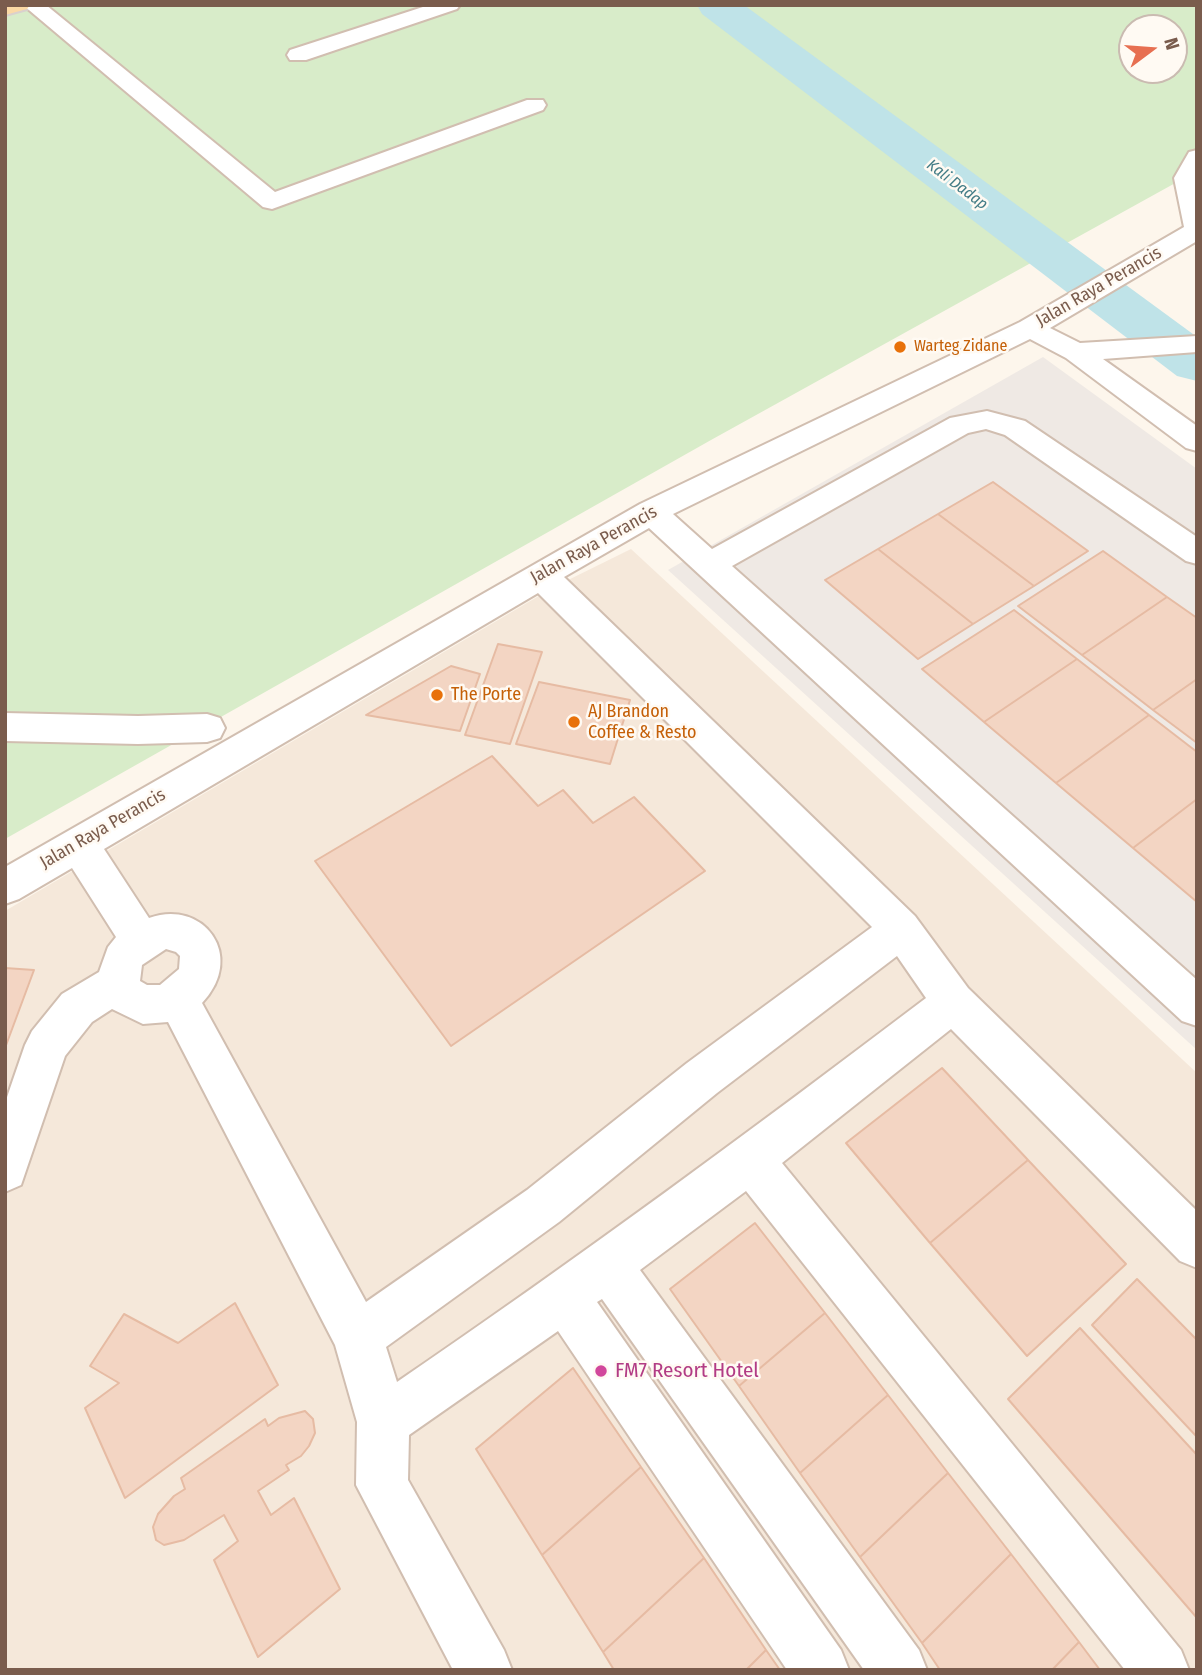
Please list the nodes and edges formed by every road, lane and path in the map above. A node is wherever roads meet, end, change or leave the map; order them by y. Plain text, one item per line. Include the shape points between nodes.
1 (20, 5) edge
2 (33, 5) edge
3 (450, 5) edge
4 (5, 9) edge
5 (298, 55) dead end
6 (535, 105) dead end
7 (1197, 157) edge
8 (1193, 198) edge
9 (1197, 229) edge
10 (1030, 328) junction
11 (1197, 344) edge
12 (1076, 352) junction
13 (1197, 441) edge
14 (651, 512) junction
15 (1197, 553) edge
16 (710, 564) junction
17 (538, 576) junction
18 (5, 726) edge
19 (207, 727) dead end
20 (75, 845) junction
21 (5, 887) edge
22 (901, 929) junction
23 (140, 940) junction
24 (119, 982) junction
25 (178, 999) junction
26 (953, 1002) junction
27 (1197, 1007) edge
28 (750, 1160) junction
29 (5, 1169) edge
30 (1197, 1244) edge
31 (607, 1265) junction
32 (564, 1297) junction
33 (358, 1337) junction
34 (383, 1422) junction
35 (484, 1670) edge
36 (821, 1670) edge
37 (899, 1670) edge
38 (1161, 1670) edge

1 - 4 main road
2 - 6 street via 272,202
3 - 5 street
7 - 8 street via 1186,178
8 - 9 street
9 - 10 street, Jalan Raya Perancis
10 - 12 street
10 - 14 street, Jalan Raya Perancis
11 - 12 street
12 - 13 street
14 - 16 street
14 - 17 street, Jalan Raya Perancis
15 - 16 street via 1015,428 987,420 960,425
16 - 27 street
17 - 20 street, Jalan Raya Perancis
17 - 22 street
18 - 19 street
20 - 21 street, Jalan Raya Perancis
20 - 23 street via 92,862
22 - 26 street
22 - 33 street via 543,1206
23 - 24 street via 122,960
23 - 25 street via 166,931 189,936 198,944 203,966
24 - 25 street via 122,993 141,1005
24 - 29 street via 77,1008 47,1045
25 - 33 street
26 - 28 street
26 - 30 street
28 - 31 street
28 - 38 street
31 - 32 street
31 - 37 street
32 - 34 street
32 - 36 street
33 - 34 street
34 - 35 street via 382,1485

